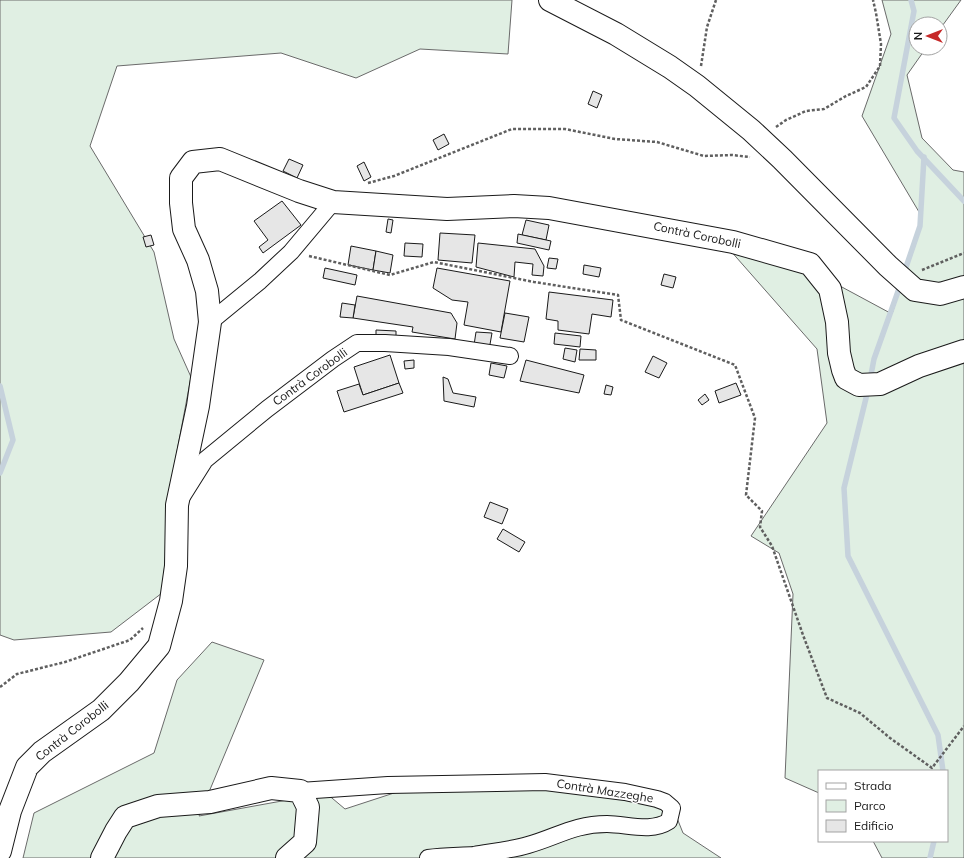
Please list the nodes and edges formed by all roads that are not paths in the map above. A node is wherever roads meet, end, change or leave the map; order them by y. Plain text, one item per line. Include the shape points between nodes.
1 (550, 0) edge
2 (333, 202) junction
3 (964, 286) edge
4 (210, 322) junction
5 (964, 351) edge
6 (510, 356) dead end
7 (177, 505) junction
8 (300, 791) junction
9 (0, 851) edge
10 (102, 858) edge
11 (288, 858) edge
12 (428, 858) edge

1 - 3 street via 616,34 697,86 758,149 915,290 940,294
2 - 4 street via 291,252
2 - 4 street, Contrà Corobolli via 298,191 220,159 193,162 181,178 181,203 184,229 198,260 207,291
2 - 5 street, Contrà Corobolli via 447,209 514,206 549,208 733,242 810,264 830,288 837,322 839,353 846,378 870,384
4 - 7 street, Contrà Corobolli via 198,406
6 - 7 street, Contrà Corobolli via 449,347 357,344 267,409 204,460
7 - 9 street, Contrà Corobolli via 176,566 160,646 101,710 42,752 27,767 10,811
8 - 10 street via 271,788 210,802 158,806 125,817
8 - 11 street via 308,807 305,842
8 - 12 street, Contrà Mazzeghe via 388,785 545,782 625,792 657,799 672,808 669,821 650,828 591,825 574,828 528,845

